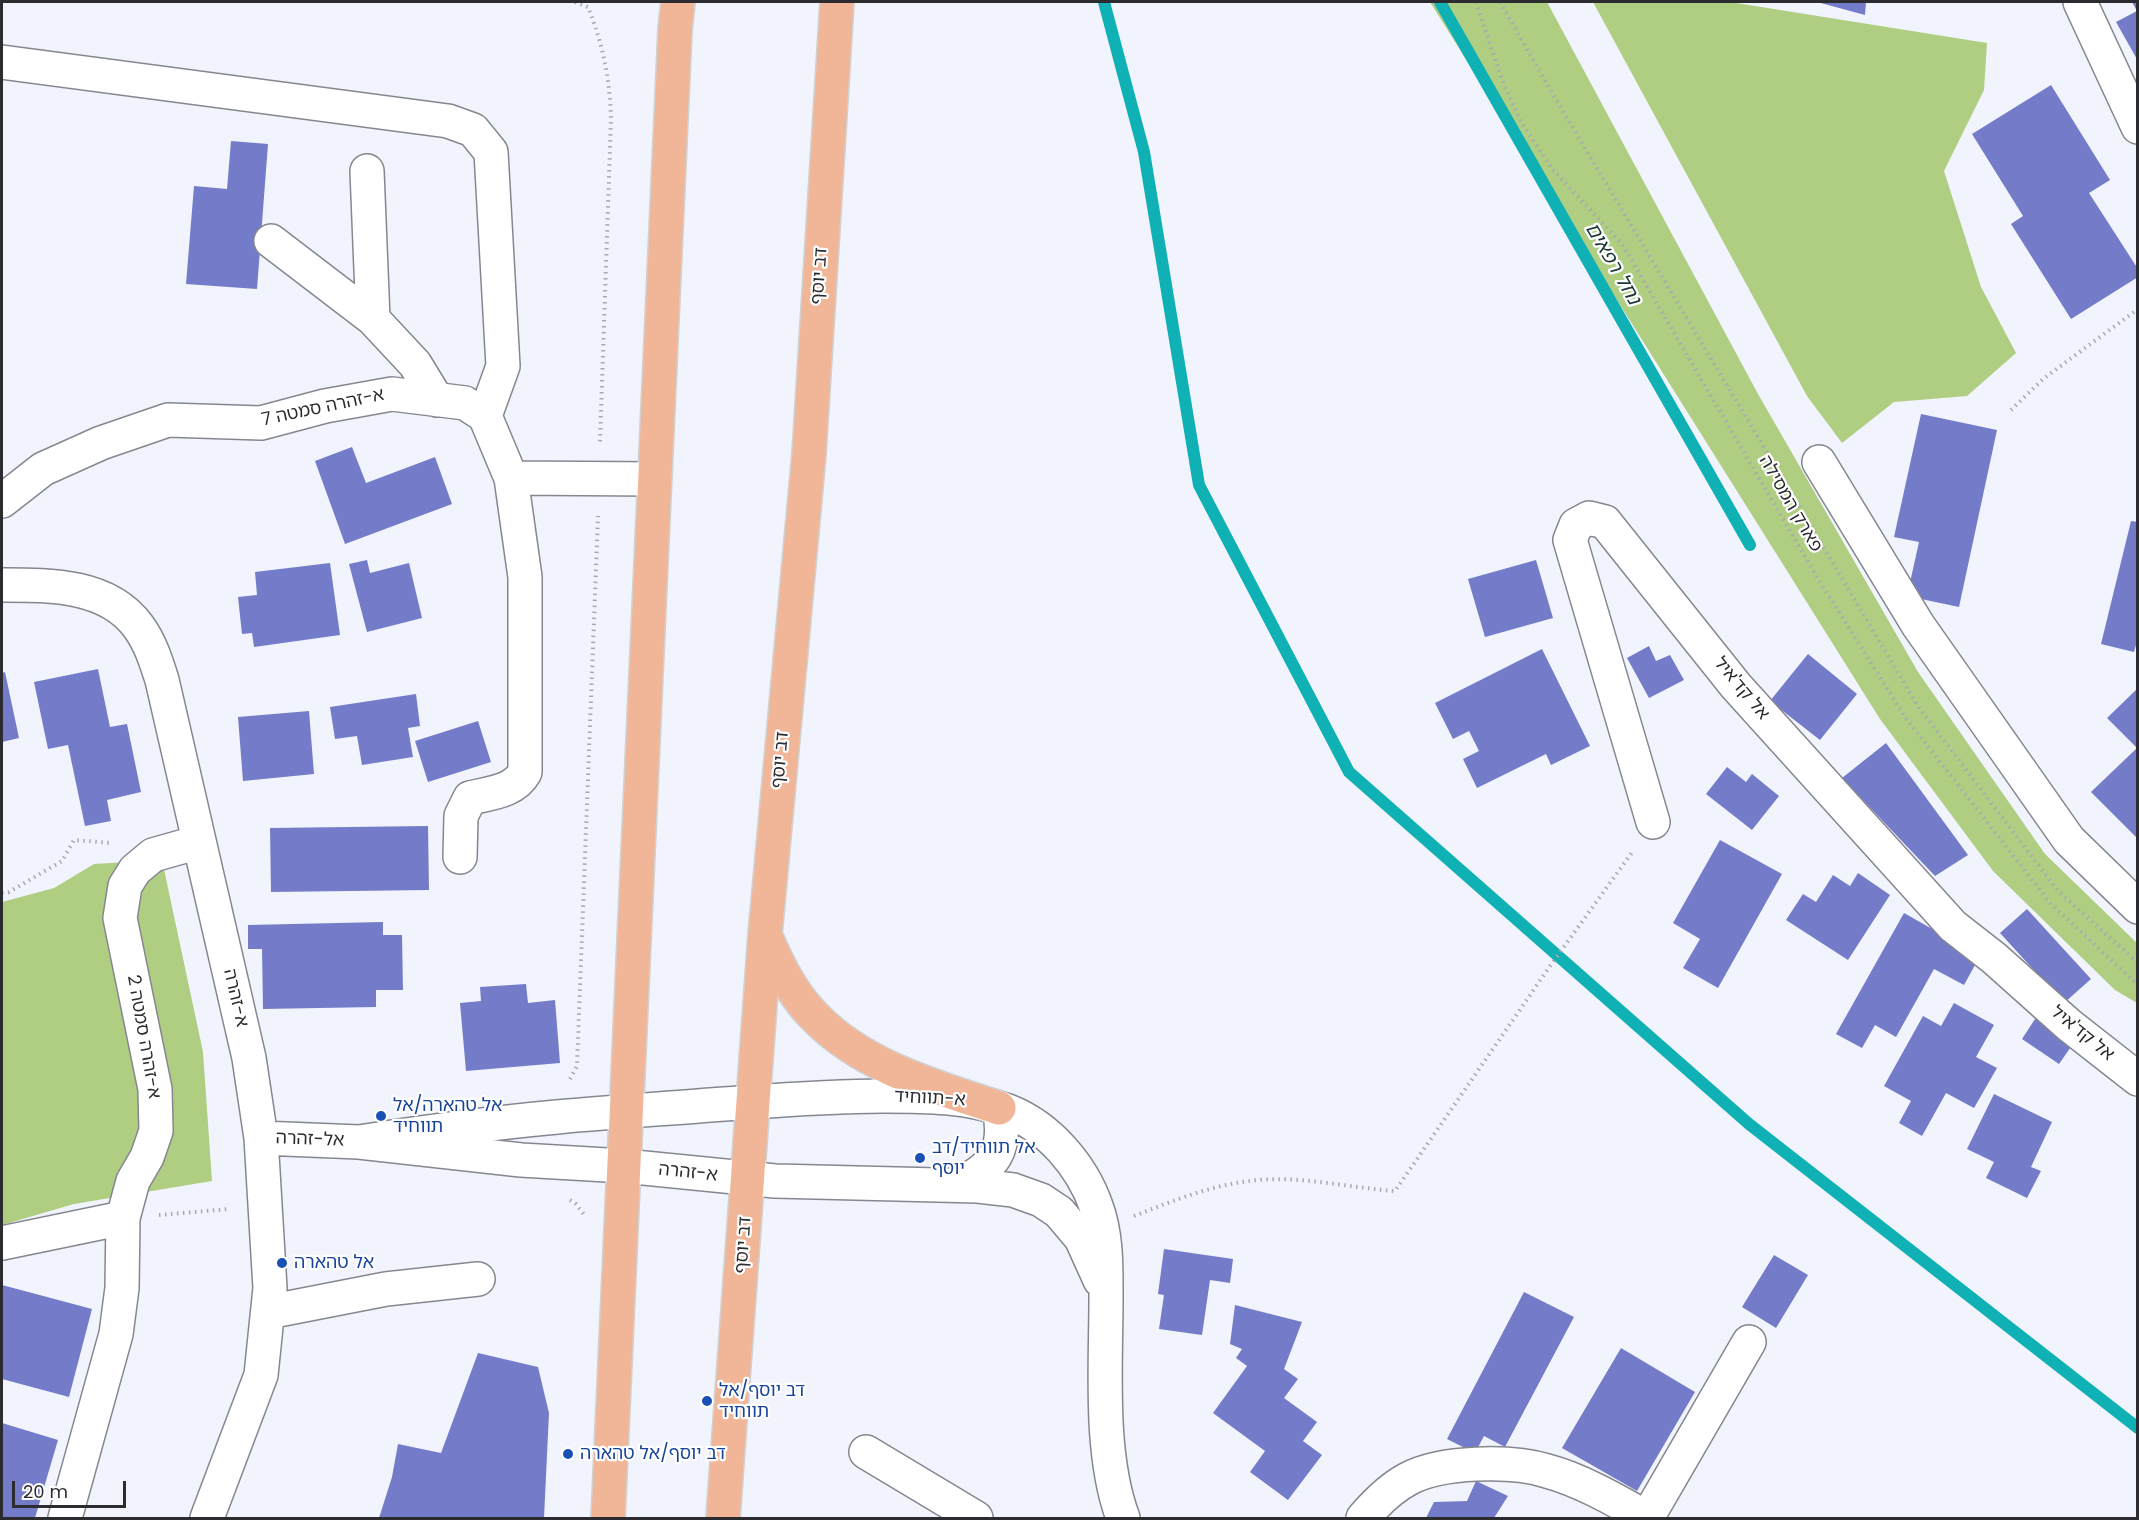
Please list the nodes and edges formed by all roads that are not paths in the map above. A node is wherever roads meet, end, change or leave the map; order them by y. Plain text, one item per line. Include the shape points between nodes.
1 (837, 2) edge
2 (2080, 2) edge
3 (672, 11) edge
4 (2, 62) edge
5 (2138, 127) edge
6 (367, 171) dead end
7 (271, 241) dead end
8 (373, 319) junction
9 (437, 400) junction
10 (485, 416) junction
11 (1819, 462) dead end
12 (511, 478) junction
13 (654, 479) junction
14 (2, 501) edge
15 (2, 585) edge
16 (1653, 822) road end
17 (199, 842) junction
18 (460, 857) dead end
19 (2138, 907) edge
20 (765, 935) junction
21 (2138, 1079) edge
22 (754, 1101) junction
23 (999, 1108) junction
24 (627, 1112) junction
25 (261, 1138) junction
26 (359, 1142) junction
27 (624, 1166) junction
28 (748, 1179) junction
29 (957, 1185) junction
30 (123, 1218) junction
31 (2, 1243) edge
32 (478, 1279) dead end
33 (1106, 1295) junction
34 (268, 1312) junction
35 (1749, 1342) dead end
36 (866, 1452) dead end
37 (65, 1518) edge
38 (207, 1518) edge
39 (608, 1518) edge
40 (723, 1518) edge
41 (976, 1518) edge
42 (1123, 1518) edge
43 (1363, 1518) edge
44 (1647, 1518) edge

1 - 20 main road, דב יוסף via 809,454
2 - 5 street
3 - 13 main road
4 - 10 street via 441,108 473,130 491,152 503,366
6 - 8 street
7 - 8 street
8 - 9 street via 415,363
9 - 10 street, א-זהרה סמטה 7 via 465,403
9 - 14 street, א-זהרה סמטה 7 via 392,394 261,423 168,420 101,443 43,469
10 - 12 street
11 - 19 street via 1918,625 2069,840
12 - 13 street
12 - 18 street via 525,577 525,772 520,782 506,790 470,798 461,816
13 - 24 main road
15 - 17 street, א-זהרה via 77,589 111,601 138,625 154,653 162,681
16 - 21 street, אל קד'איל via 1570,540 1576,525 1589,518 1605,522 1736,686 1953,926
17 - 25 street, א-זהרה via 249,1058
17 - 30 street, א-זהרה סמטה 2 via 153,855 135,870 125,886 120,918 155,1089 156,1131 133,1181
20 - 22 main road, דב יוסף
20 - 23 main road via 795,993 816,1019 840,1039 913,1077
22 - 23 street, א-תווחיד via 845,1096 944,1097
22 - 24 street, א-תווחיד
22 - 28 main road, דב יוסף
23 - 29 street via 1002,1139 995,1158 979,1174
23 - 33 street, א-תווחיד via 1035,1125 1070,1159 1089,1187 1103,1228
24 - 26 street via 486,1124
24 - 27 main road
25 - 26 street, אל-זהרה
25 - 34 street, א-זהרה
26 - 27 street, א-זהרה
27 - 28 street, א-זהרה
27 - 39 main road
28 - 29 street, א-תווחיד
28 - 40 main road, דב יוסף
29 - 33 street, א-תווחיד via 1027,1193 1051,1206 1081,1238
30 - 31 street
30 - 37 street, א-זהרה סמטה 2 via 122,1288 116,1334
32 - 34 street via 386,1289
33 - 42 street, א-תווחיד via 1109,1456
34 - 38 street, א-זהרה via 261,1375
35 - 44 street
36 - 41 street
43 - 44 street via 1407,1479 1439,1468 1500,1463 1547,1470

